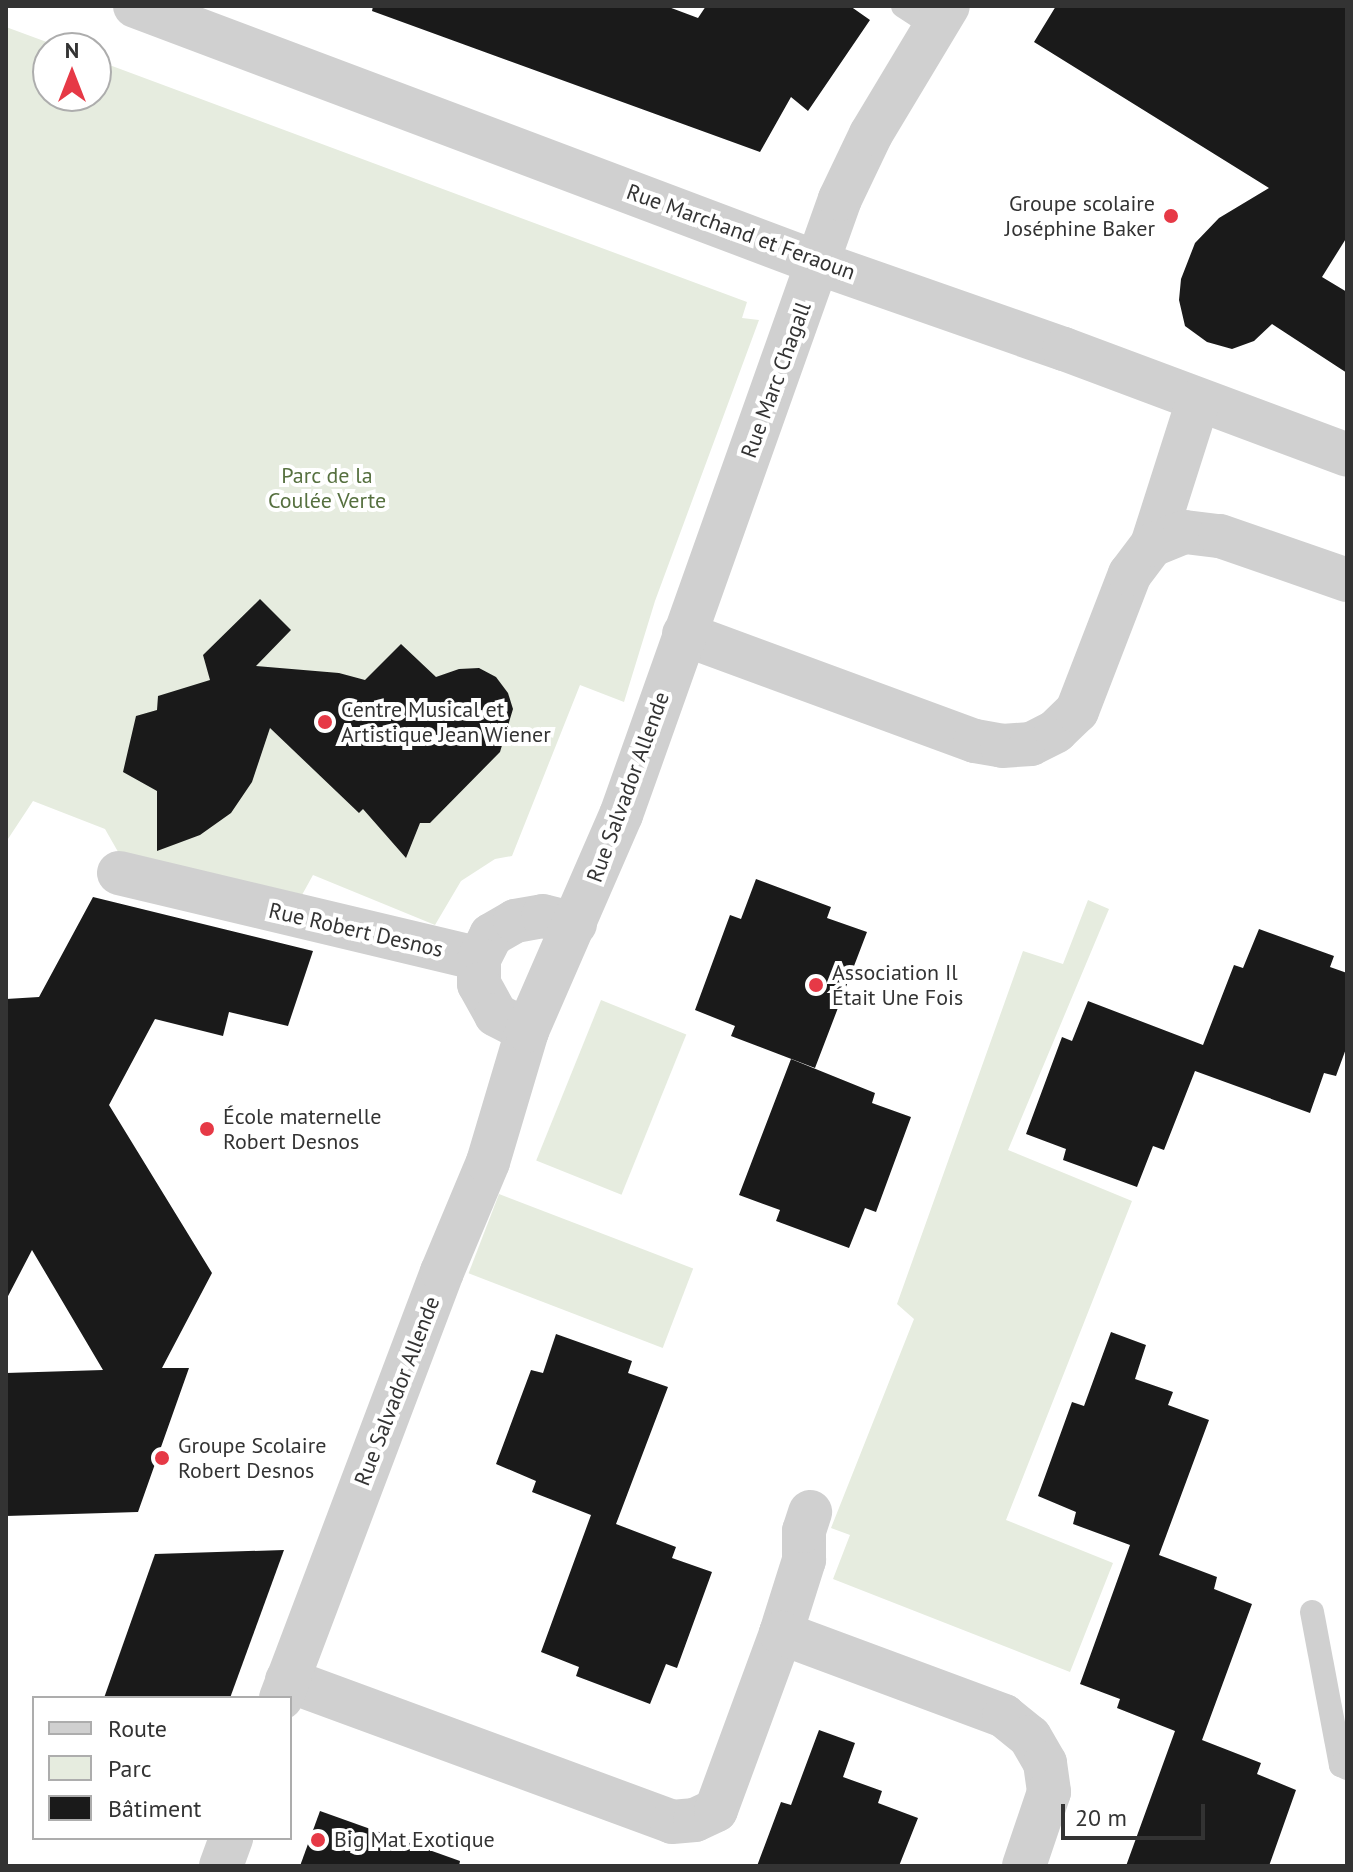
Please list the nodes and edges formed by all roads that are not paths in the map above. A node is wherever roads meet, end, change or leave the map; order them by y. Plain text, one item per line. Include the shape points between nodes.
1 (135, 6) edge
2 (928, 13) edge
3 (818, 263) junction
4 (1198, 401) junction
5 (1347, 455) edge
6 (1152, 545) junction
7 (1347, 580) edge
8 (684, 634) junction
9 (119, 873) dead end
10 (575, 924) junction
11 (479, 959) junction
12 (527, 1031) junction
13 (810, 1512) dead end
14 (1312, 1612) dead end
15 (781, 1633) junction
16 (284, 1689) edge
17 (1347, 1768) edge
18 (230, 1840) edge
19 (221, 1866) edge
20 (1024, 1866) edge

1 - 3 street, Rue Marchand et Feraoun
2 - 3 street, Rue Marc Chagall via 840,199
3 - 4 street, Rue Marchand et Feraoun
3 - 8 street, Rue Marc Chagall
4 - 5 street, Rue Marchand et Feraoun
4 - 6 street
6 - 7 street via 1185,532 1220,536
6 - 8 street via 1130,574 1077,711 1056,731 1031,744 975,741
8 - 10 street, Rue Salvador Allende via 621,815
9 - 11 street, Rue Robert Desnos
10 - 11 street via 543,916 515,921 491,935
10 - 12 street, Rue Salvador Allende
11 - 12 street via 479,984 496,1015
12 - 16 street, Rue Salvador Allende via 488,1162
13 - 15 street via 804,1560
14 - 17 lane via 1341,1765
15 - 16 street via 716,1810 695,1820 672,1822
15 - 20 street via 1004,1716 1030,1737 1045,1763 1049,1792
18 - 19 street

